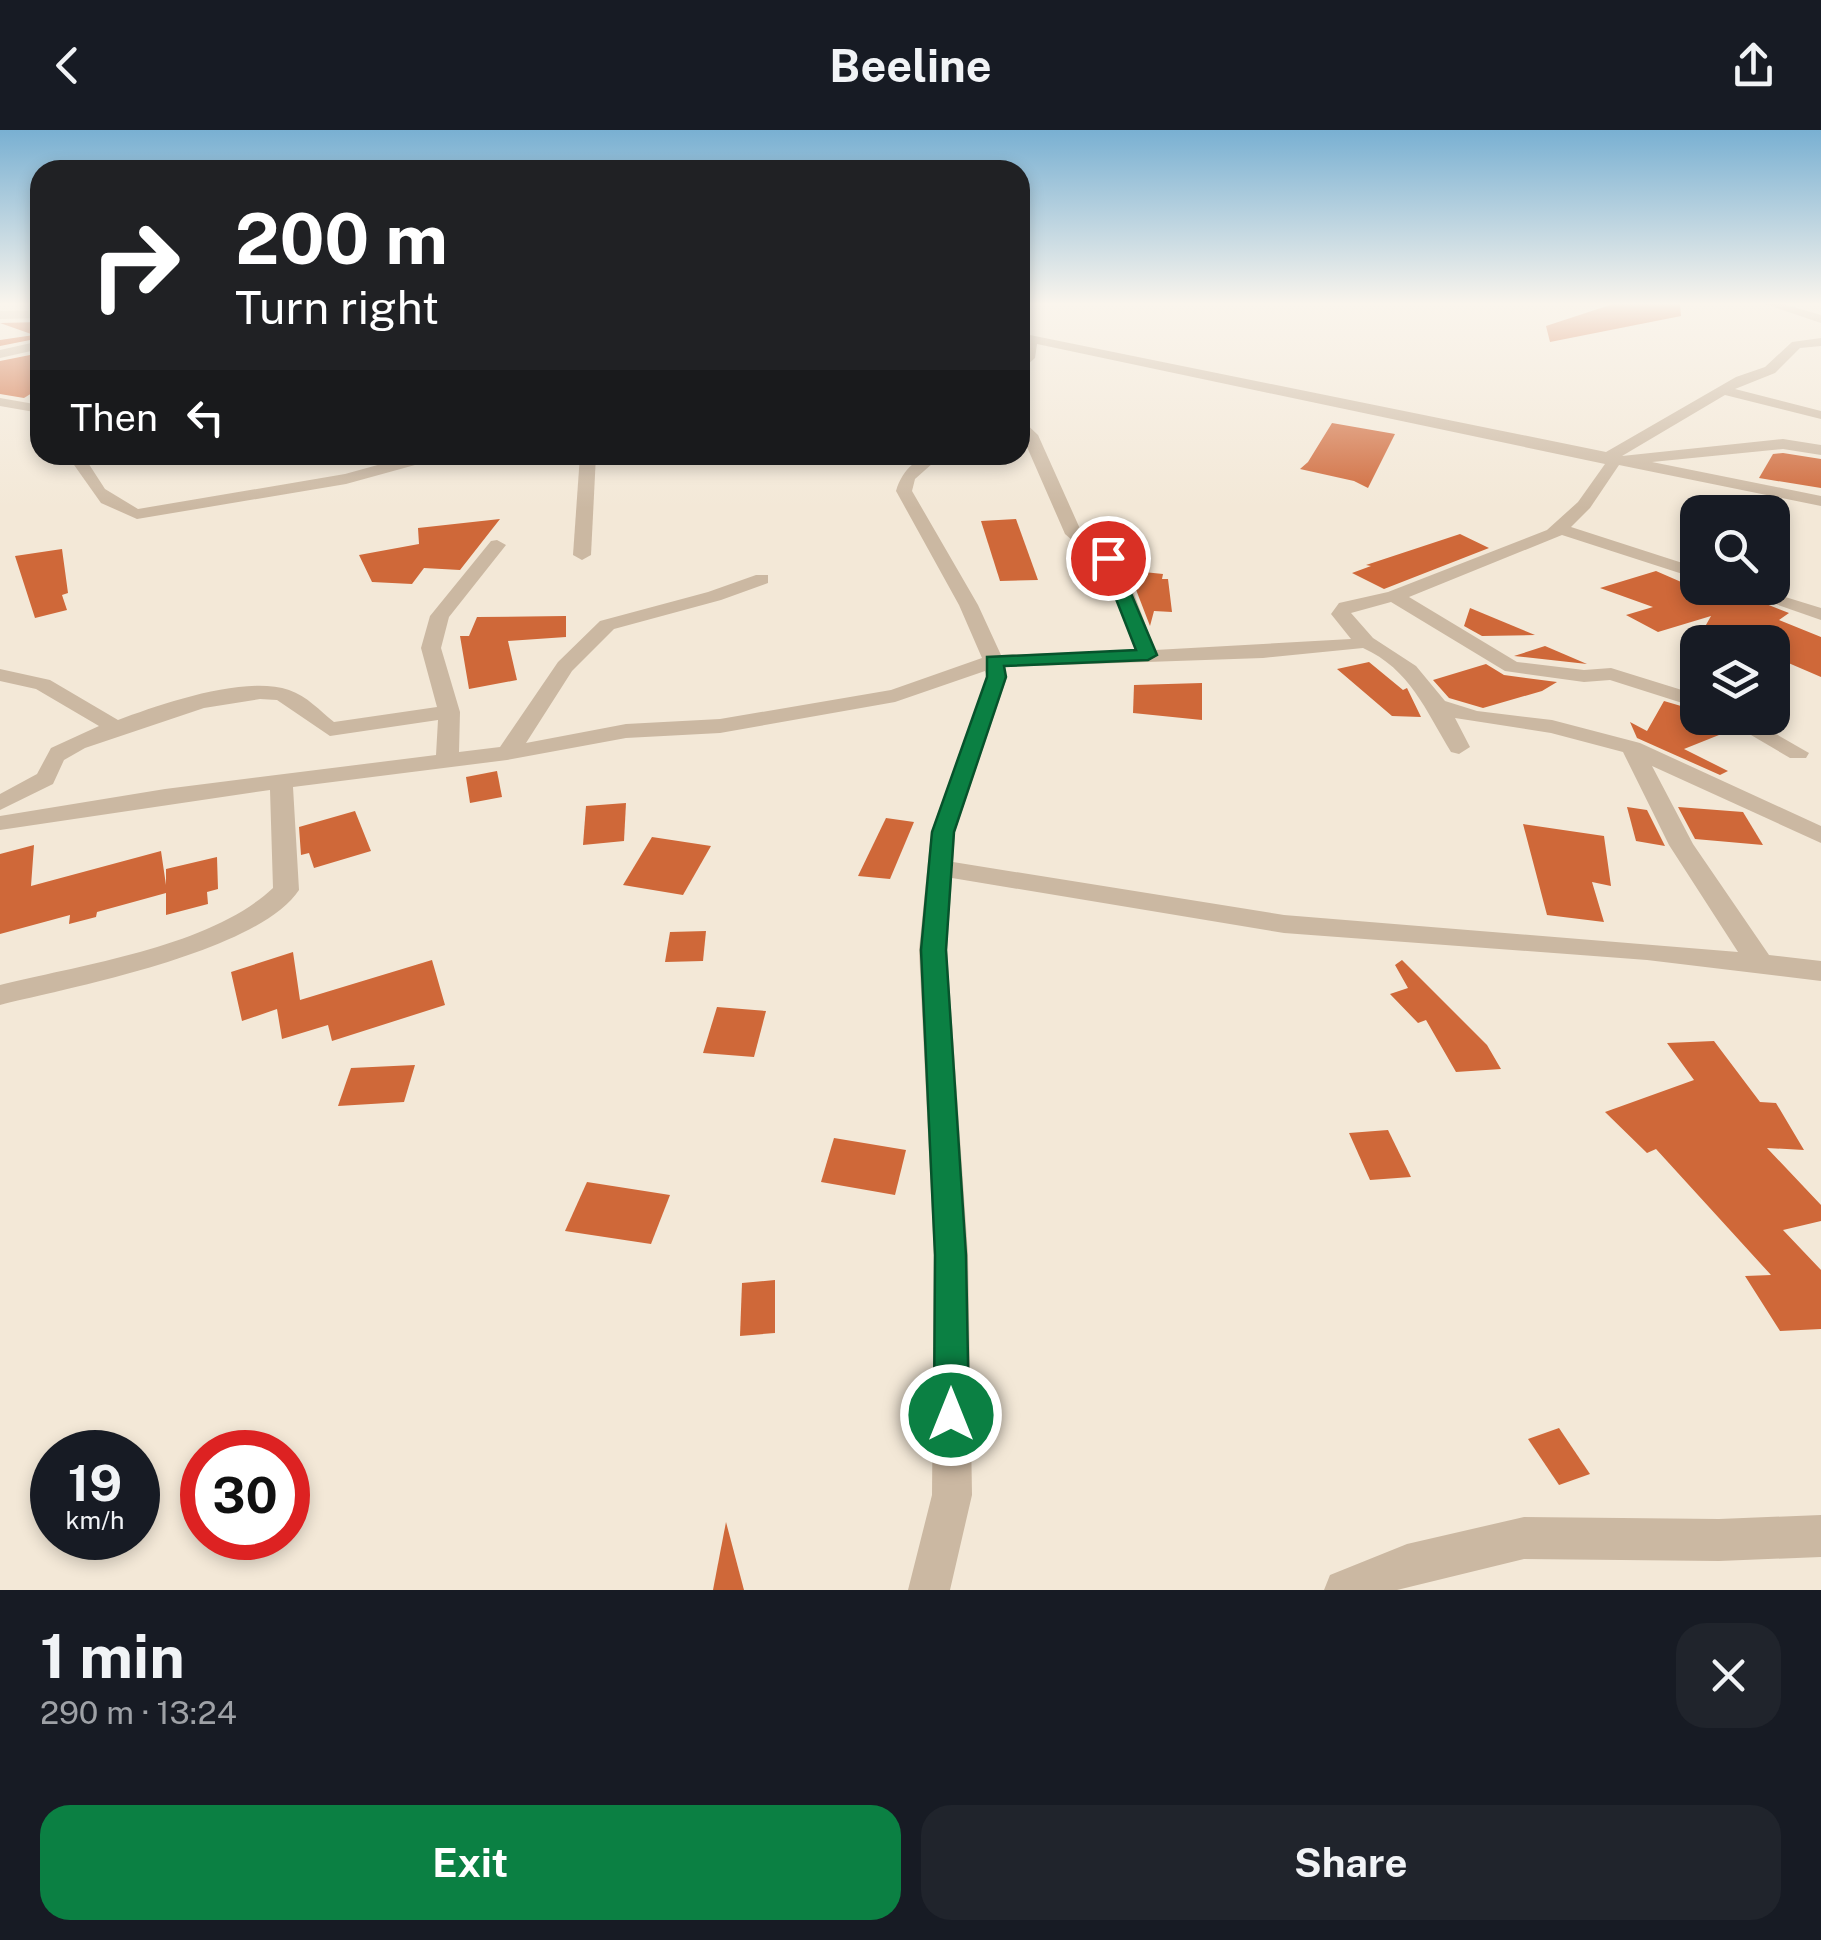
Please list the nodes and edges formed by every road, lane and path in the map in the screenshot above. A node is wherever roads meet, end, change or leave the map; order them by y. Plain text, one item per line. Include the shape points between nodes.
1 (1189, 372) edge
2 (1764, 372) edge
3 (1727, 391) junction
4 (0, 402) edge
5 (30, 406) edge
6 (1821, 415) edge
7 (1030, 434) edge
8 (1821, 450) edge
9 (1609, 460) junction
10 (81, 465) edge
11 (395, 465) edge
12 (587, 465) edge
13 (922, 465) edge
14 (1821, 501) edge
15 (1560, 530) junction
16 (498, 544) dead end
17 (582, 555) dead end
18 (1680, 568) edge
19 (762, 579) dead end
20 (1394, 596) junction
21 (1790, 604) edge
22 (1821, 614) edge
23 (1363, 641) junction
24 (1148, 655) junction
25 (994, 661) junction
26 (0, 675) edge
27 (1680, 696) edge
28 (1441, 708) junction
29 (448, 712) junction
30 (118, 728) junction
31 (1766, 735) edge
32 (1459, 746) dead end
33 (1632, 748) junction
34 (1798, 752) dead end
35 (508, 753) junction
36 (447, 760) junction
37 (281, 780) junction
38 (0, 804) edge
39 (0, 823) edge
40 (1821, 835) edge
41 (940, 868) junction
42 (1758, 962) junction
43 (1821, 970) edge
44 (0, 995) edge
45 (1821, 1536) edge
46 (929, 1590) edge
47 (1345, 1590) edge

1 - 9 street
2 - 3 street
3 - 6 street
3 - 9 street
4 - 5 street
7 - 24 street via 1074,534 1111,564
8 - 9 street via 1783,444
9 - 14 street
9 - 15 street
10 - 11 street via 97,491 118,509 137,514 316,486
12 - 17 street
13 - 25 street via 904,491
15 - 18 street
15 - 20 street
16 - 29 street via 440,616 431,648
19 - 35 street via 601,629 548,687
20 - 23 street via 1341,610
20 - 27 street via 1512,667 1612,674
21 - 22 street
23 - 24 street
23 - 28 street via 1396,658
24 - 25 street
25 - 35 street via 895,696
25 - 41 street via 997,677 943,832
26 - 30 street via 43,684
28 - 32 street
28 - 33 street
29 - 30 street via 330,728 279,694 254,693
29 - 36 street
30 - 38 street via 56,755 46,779
31 - 34 street
33 - 40 street
33 - 42 street via 1682,845
35 - 36 street
36 - 37 street
37 - 39 street
37 - 44 street via 286,890 278,903 144,958
41 - 42 street via 1284,924
41 - 46 street via 933,950 951,1255 952,1495
42 - 43 street
45 - 47 street via 1524,1538 1407,1565

